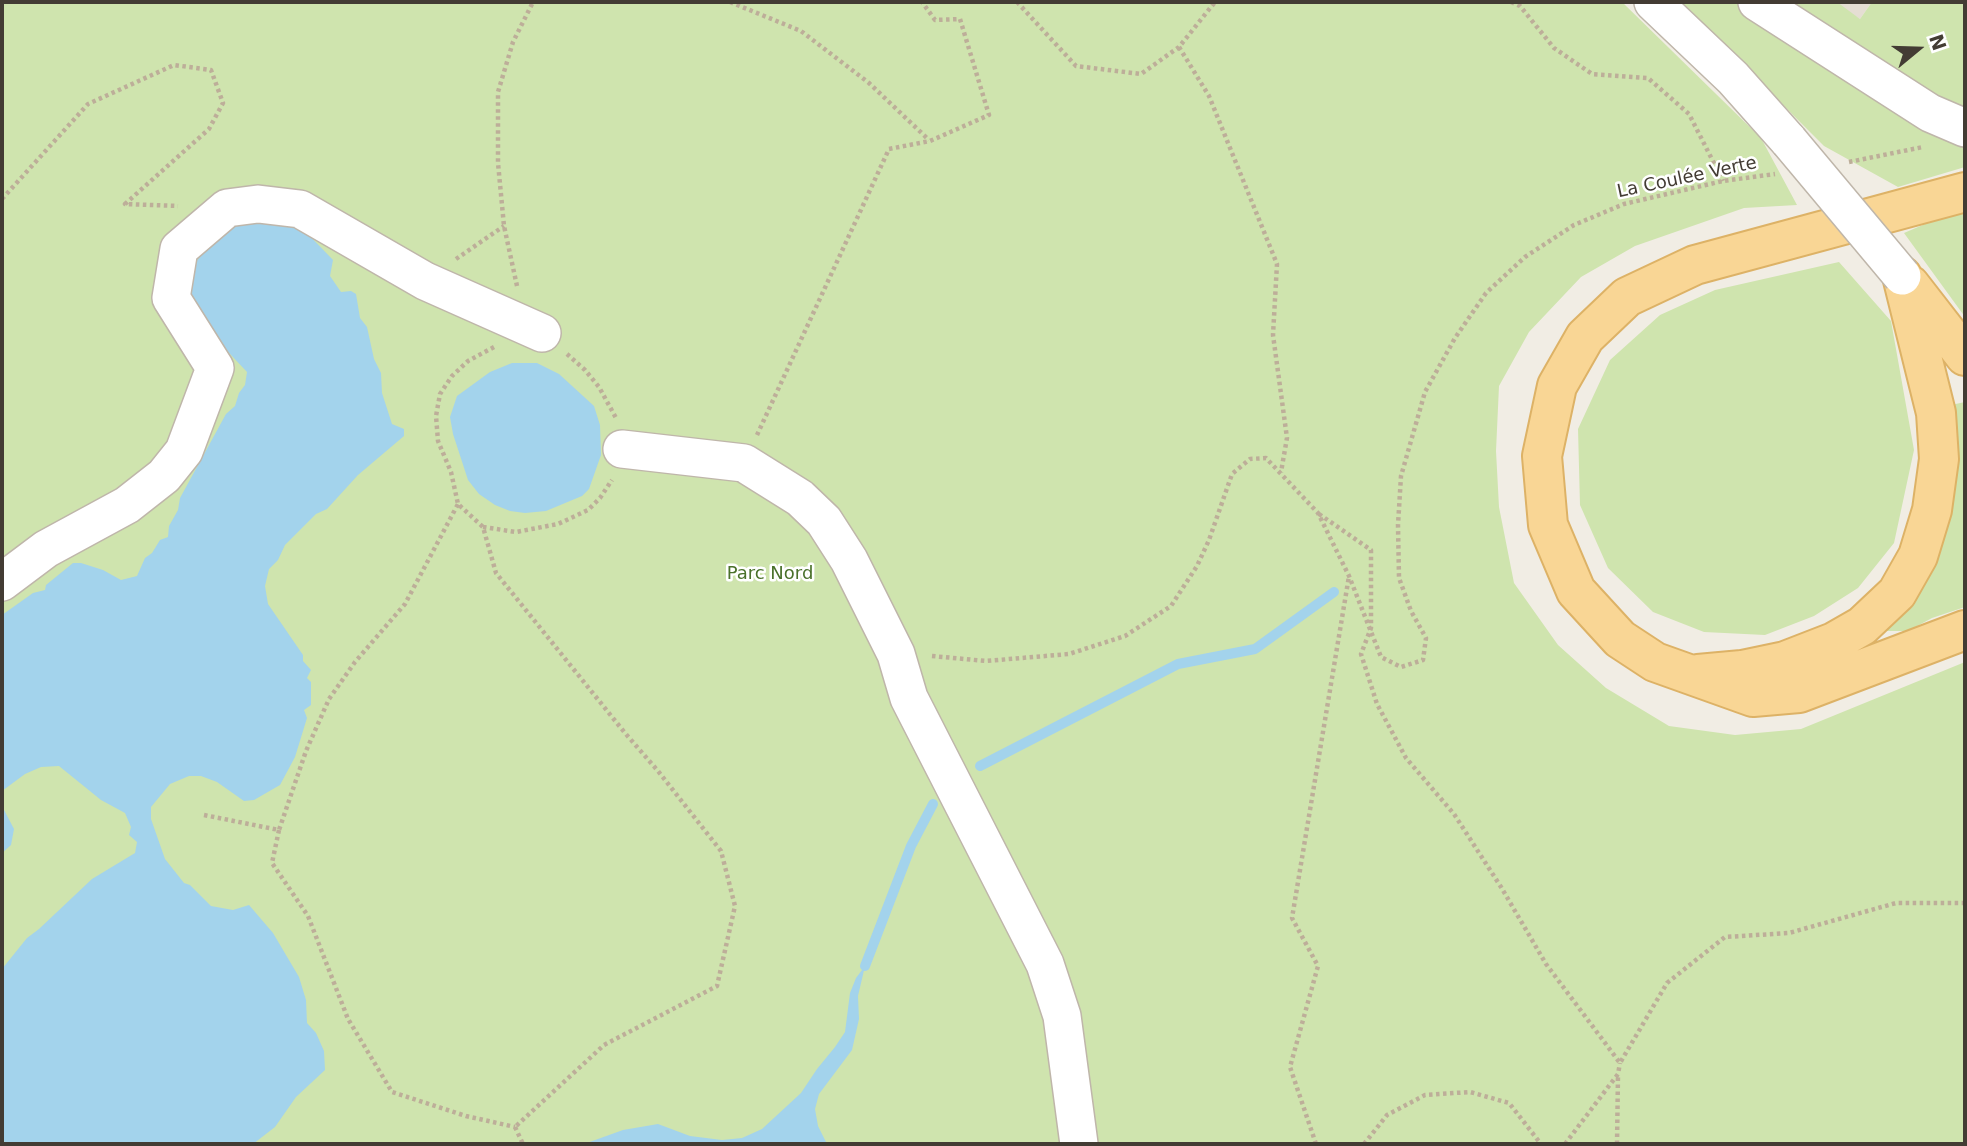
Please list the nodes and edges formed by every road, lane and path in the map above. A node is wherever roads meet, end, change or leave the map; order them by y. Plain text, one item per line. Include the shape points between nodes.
1 (533, 2) edge
2 (730, 2) edge
3 (922, 2) edge
4 (1017, 2) edge
5 (1215, 2) edge
6 (1511, 2) edge
7 (1653, 2) edge
8 (1756, 2) edge
9 (1179, 47) junction
10 (1965, 128) edge
11 (930, 141) junction
12 (1927, 145) dead end
13 (1782, 158) junction
14 (1844, 163) dead end
15 (1723, 181) junction
16 (1965, 192) edge
17 (2, 199) edge
18 (227, 208) junction
19 (504, 226) junction
20 (1902, 275) junction
21 (425, 281) junction
22 (533, 329) junction
23 (1965, 356) edge
24 (622, 449) junction
25 (744, 463) junction
26 (1281, 473) junction
27 (458, 504) junction
28 (1318, 513) junction
29 (483, 527) junction
30 (1349, 576) junction
31 (2, 582) edge
32 (1371, 628) junction
33 (1965, 630) edge
34 (896, 654) junction
35 (1690, 674) junction
36 (204, 815) dead end
37 (279, 830) junction
38 (1965, 903) edge
39 (1620, 1062) junction
40 (1618, 1074) junction
41 (515, 1127) junction
42 (523, 1144) edge
43 (1079, 1144) edge
44 (1316, 1144) edge
45 (1364, 1144) edge
46 (1541, 1144) edge
47 (1565, 1144) edge
48 (1617, 1144) edge

1 - 19 path via 513,42 498,92
2 - 11 path via 801,31 869,83
3 - 11 path via 935,20 960,19 989,115
4 - 9 path via 1076,66 1141,74
5 - 9 path
6 - 15 path via 1520,6 1554,48 1592,75 1648,78 1689,114
7 - 13 street via 1733,78
8 - 10 street via 1930,113
9 - 26 path via 1209,96 1277,264 1273,335 1287,438
11 - 25 path via 888,149
12 - 14 path
13 - 15 path, La Coulée Verte
13 - 20 street, bridge
15 - 32 path, La Coulée Verte via 1624,204 1574,225 1525,257 1486,293 1425,393 1401,475 1399,578 1426,638 1423,660 1401,667 1381,656
16 - 35 main road via 1695,265 1627,297 1585,337 1557,386 1542,456 1548,525 1576,591 1620,639 1655,662
17 - 18 path via 88,104 174,65 211,70 223,103 209,129 125,204
18 - 21 street via 258,204 300,209
18 - 31 street via 179,249 171,299 215,368 184,451 164,476 128,505 46,549
19 - 21 path
19 - 22 path
20 - 23 main road
20 - 35 main road via 1936,413 1940,459 1919,556 1897,593 1862,626 1834,642 1785,661
21 - 22 street
22 - 24 path via 585,370 599,387 619,424
22 - 27 path via 468,361 440,394 438,441
24 - 25 street
24 - 29 path via 617,472 588,510 558,524 516,532
25 - 34 street via 800,498 824,521
26 - 28 path
26 - 34 path via 1266,458 1250,458 1232,474 1197,566 1171,606 1125,636 1069,654 999,660
27 - 29 path
27 - 37 path via 405,604 330,699
28 - 30 path
28 - 32 path via 1371,550
29 - 41 path via 496,573 720,851 735,906 717,986 604,1045
30 - 32 path
30 - 44 path via 1292,918 1318,966 1290,1067
32 - 39 path via 1361,654 1377,704 1406,758 1454,814 1546,964
33 - 35 main road via 1799,693 1753,697
34 - 43 street via 909,698 1045,964 1062,1016
36 - 37 path
37 - 41 path via 272,863 308,916 348,1019 393,1092
38 - 39 path via 1896,902 1788,933 1726,937 1667,983
39 - 40 path
40 - 47 path
40 - 48 path
41 - 42 path
45 - 46 path via 1387,1115 1425,1095 1470,1092 1510,1103

